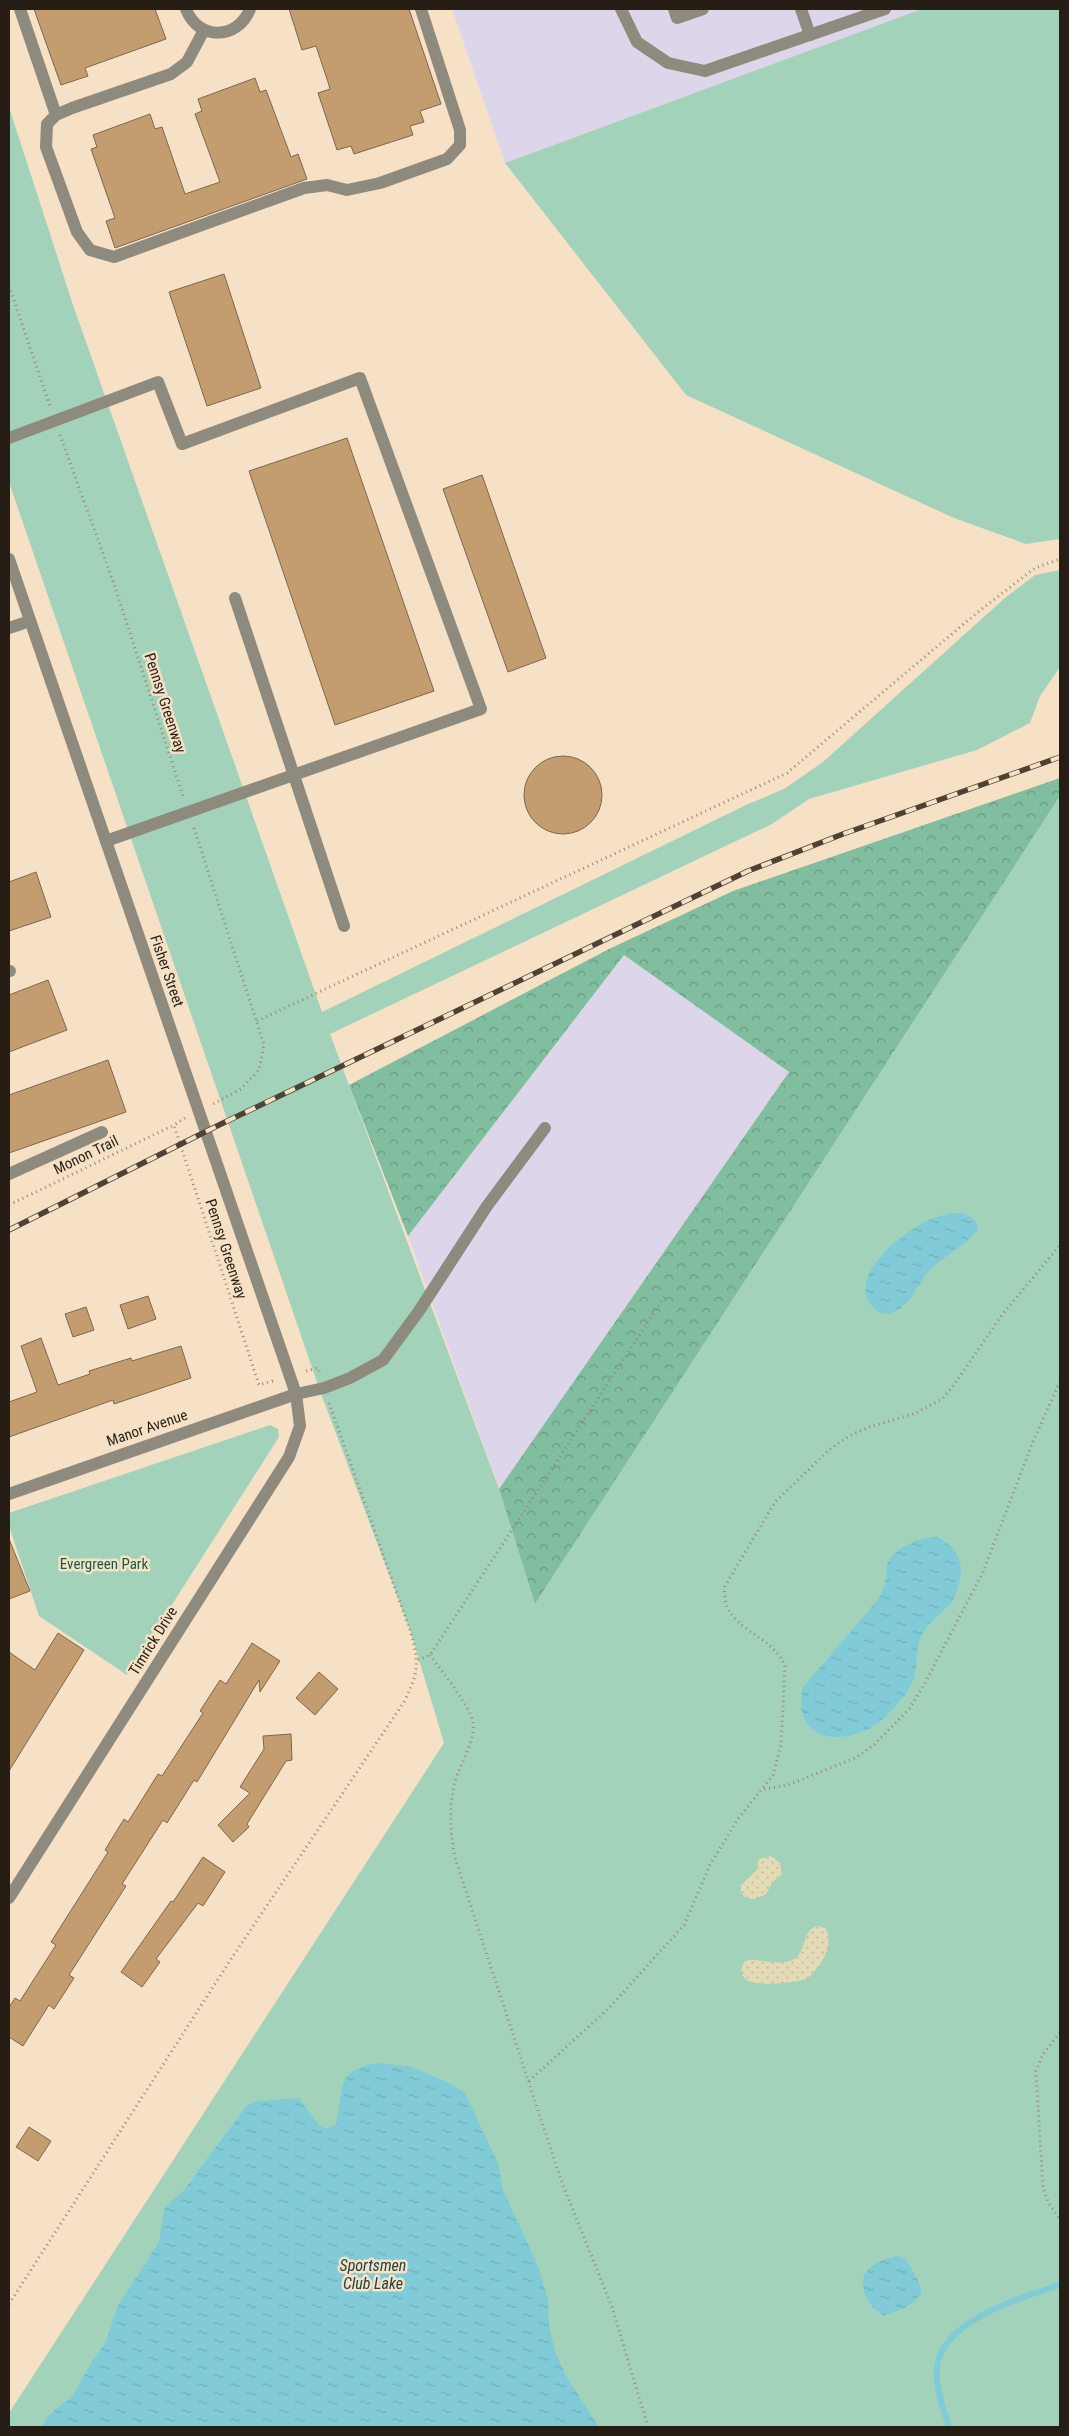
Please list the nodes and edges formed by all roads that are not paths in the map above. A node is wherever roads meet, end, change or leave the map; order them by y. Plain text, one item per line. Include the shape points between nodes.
1 (20, 9) edge
2 (186, 9) edge
3 (250, 9) edge
4 (421, 9) edge
5 (621, 9) edge
6 (674, 9) edge
7 (704, 9) edge
8 (800, 9) edge
9 (885, 9) edge
10 (204, 30) junction
11 (810, 35) junction
12 (56, 115) junction
13 (9, 438) edge
14 (9, 559) edge
15 (235, 598) dead end
16 (30, 621) junction
17 (9, 628) edge
18 (293, 774) junction
19 (106, 841) junction
20 (344, 926) dead end
21 (545, 1128) dead end
22 (102, 1132) dead end
23 (9, 1174) edge
24 (296, 1394) junction
25 (9, 1494) edge
26 (14, 1883) edge
27 (9, 1898) edge

1 - 12 street
2 - 10 street via 191,19
3 - 10 street via 247,17 233,30 223,33
4 - 12 street via 460,130 460,145 446,159 380,183 346,190 327,185 304,188 114,257 90,250 77,232 46,147 48,124
5 - 11 street via 637,42 668,63 706,71
6 - 7 street via 677,18
8 - 11 street
9 - 11 street
10 - 12 street via 187,62 170,74
13 - 18 street via 158,382 182,444 360,378 481,709
14 - 16 street, Fisher Street
15 - 18 street
16 - 17 street
16 - 19 street, Fisher Street
18 - 19 street
18 - 20 street
19 - 24 street, Fisher Street
21 - 24 street, Manor Avenue via 383,1360 350,1378
22 - 23 street
24 - 25 street, Manor Avenue
24 - 26 street, Timrick Drive via 300,1426 289,1456
26 - 27 street, Timrick Drive

